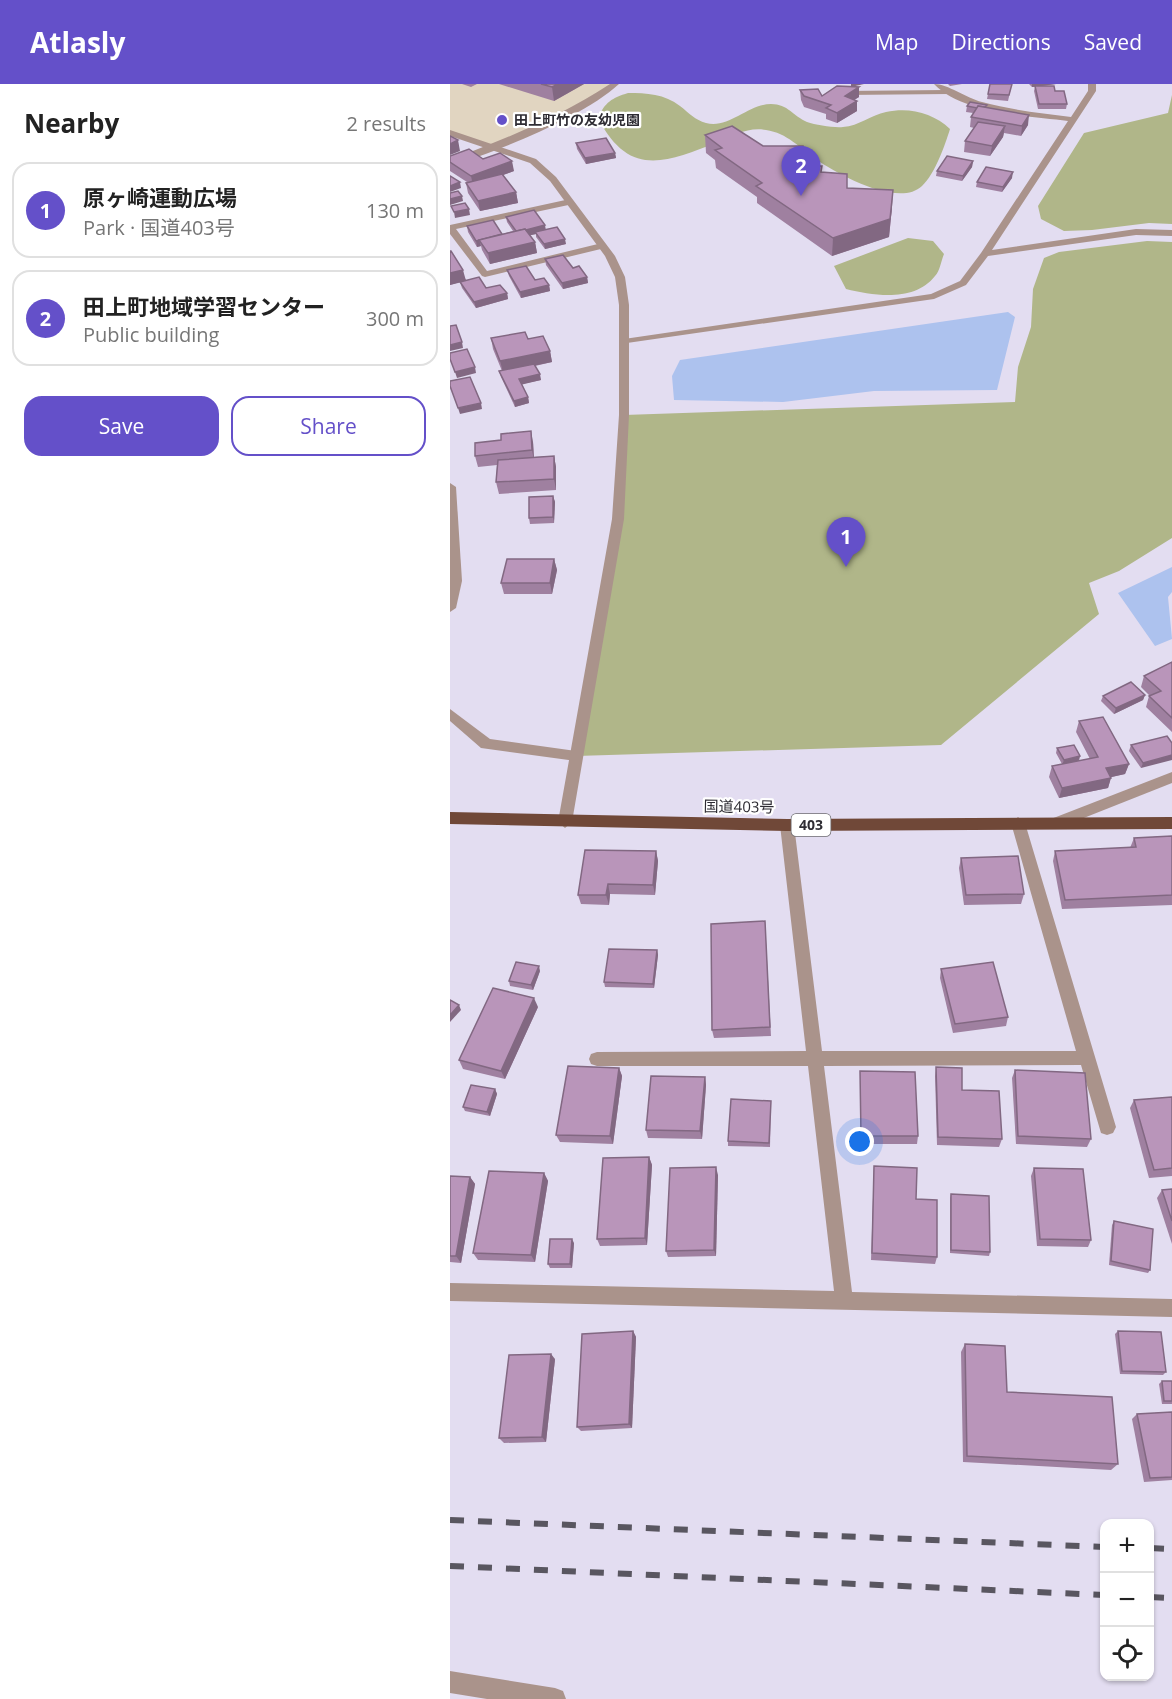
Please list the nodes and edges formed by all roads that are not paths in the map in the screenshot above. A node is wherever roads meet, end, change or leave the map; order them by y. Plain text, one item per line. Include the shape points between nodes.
1 (615, 84) edge
2 (938, 84) edge
3 (1092, 84) edge
4 (946, 92) junction
5 (844, 93) edge
6 (1071, 119) junction
7 (450, 133) edge
8 (490, 146) junction
9 (450, 163) edge
10 (570, 202) junction
11 (450, 228) edge
12 (1172, 232) edge
13 (602, 246) junction
14 (986, 254) junction
15 (624, 342) junction
16 (450, 487) edge
17 (450, 608) edge
18 (450, 714) edge
19 (576, 756) junction
20 (1172, 777) edge
21 (450, 818) edge
22 (566, 822) junction
23 (1018, 823) junction
24 (1056, 823) junction
25 (1172, 823) edge
26 (787, 825) junction
27 (815, 1057) junction
28 (1087, 1058) junction
29 (597, 1059) dead end
30 (1107, 1126) dead end
31 (450, 1292) edge
32 (844, 1299) junction
33 (1172, 1308) edge
34 (450, 1682) edge
35 (555, 1699) edge

1 - 8 street via 535,130
2 - 4 street
3 - 6 street via 1092,91
4 - 5 street
4 - 6 street via 983,104
6 - 14 street
7 - 8 street
8 - 9 street
8 - 10 street via 533,161
10 - 11 street
10 - 13 street
11 - 13 street via 485,273
12 - 14 street via 1136,232
13 - 15 street via 620,277
14 - 15 street via 963,283 934,296
15 - 19 street via 618,519
16 - 17 street via 456,581
18 - 19 street via 486,744
19 - 22 street
20 - 24 street
21 - 22 highway, 国道403号 / 403
22 - 26 highway, 国道403号 / 403
23 - 24 highway, 国道403号 / 403
23 - 26 highway, 国道403号 / 403
23 - 28 street
24 - 25 highway, 国道403号 / 403
26 - 27 street
27 - 28 street
27 - 29 street
27 - 32 street
28 - 30 street
31 - 32 street
32 - 33 street
34 - 35 street

